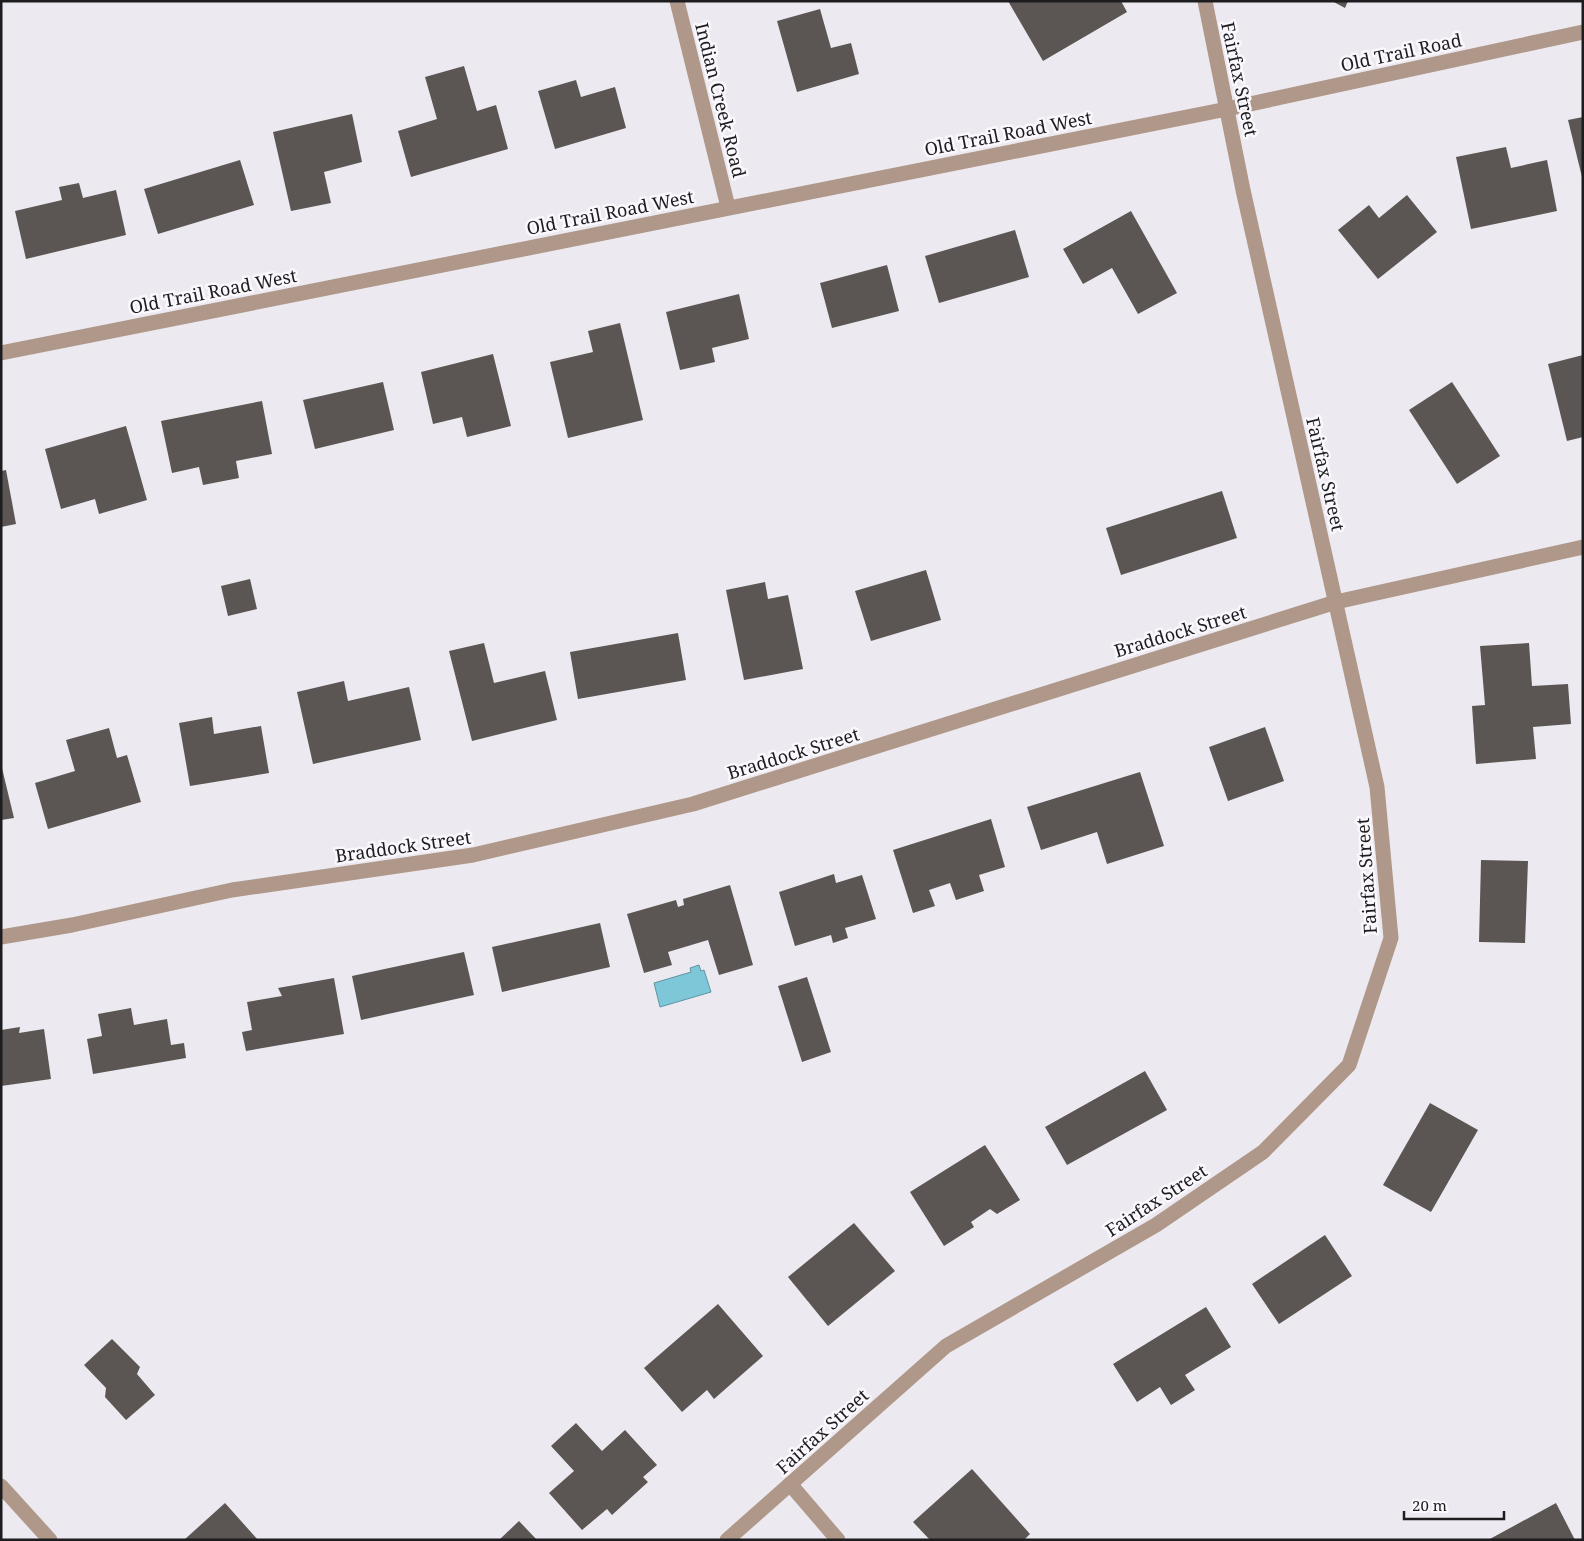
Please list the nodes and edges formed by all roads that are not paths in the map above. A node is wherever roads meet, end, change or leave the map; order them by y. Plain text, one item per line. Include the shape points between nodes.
1 (677, 1) edge
2 (1205, 1) edge
3 (1583, 32) edge
4 (1227, 109) junction
5 (728, 207) junction
6 (1, 352) edge
7 (1583, 546) edge
8 (1336, 602) junction
9 (1, 936) edge
10 (790, 1484) junction
11 (1, 1486) edge
12 (50, 1540) edge
13 (727, 1540) edge
14 (838, 1540) edge

1 - 5 street, Indian Creek Road
2 - 4 street, Fairfax Street
3 - 4 street, Old Trail Road
4 - 5 street, Old Trail Road West
4 - 8 street, Fairfax Street
5 - 6 street, Old Trail Road West
7 - 8 street, Braddock Street
8 - 9 street, Braddock Street via 693,804 473,855 232,890 72,925
8 - 10 street, Fairfax Street via 1377,788 1391,938 1349,1065 1263,1152 1156,1225 946,1346
10 - 13 street, Fairfax Street
10 - 14 street
11 - 12 street

